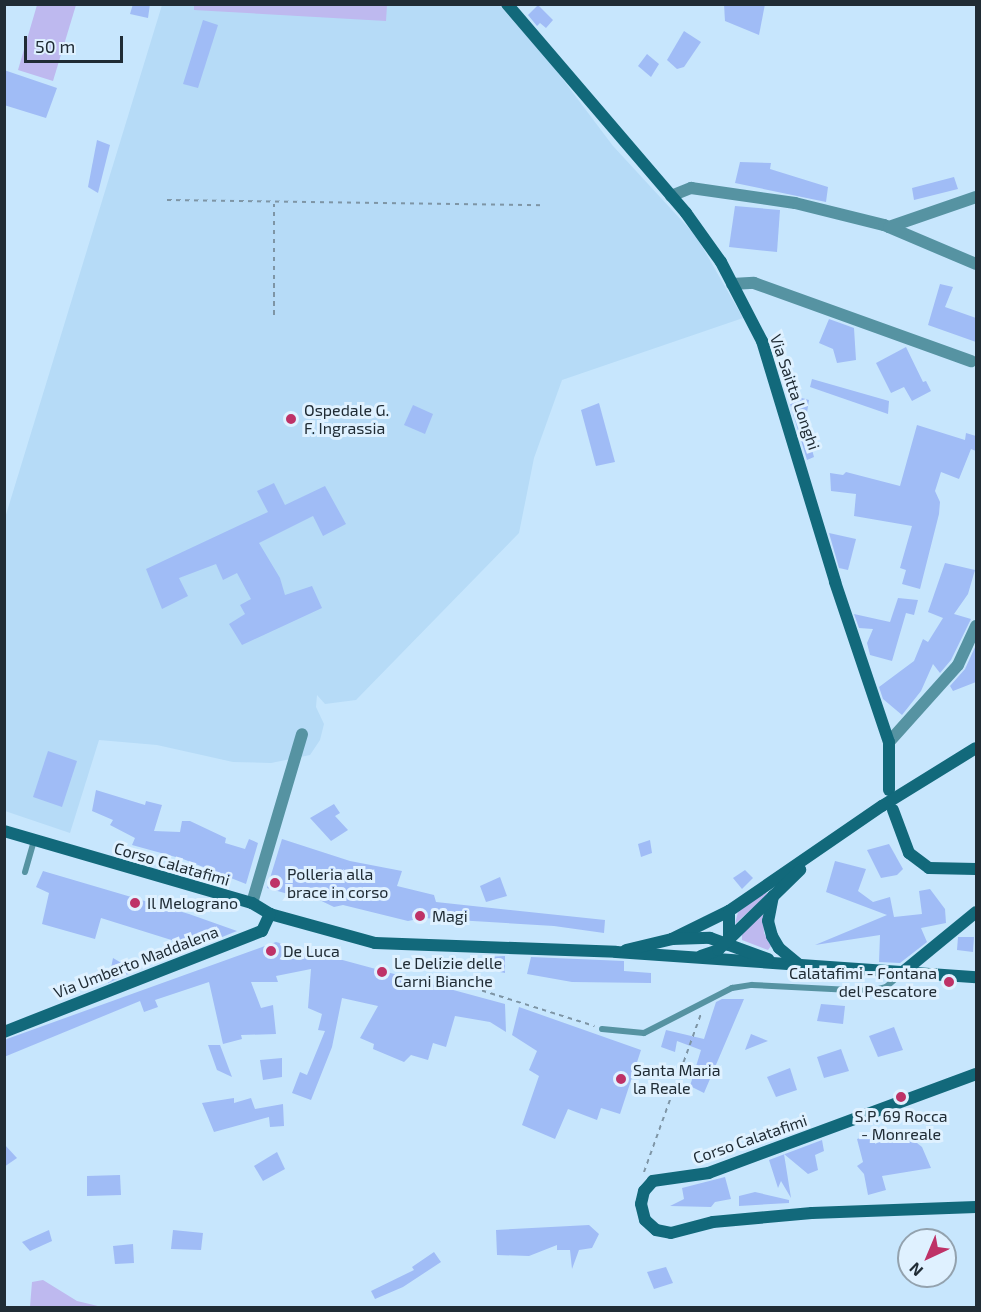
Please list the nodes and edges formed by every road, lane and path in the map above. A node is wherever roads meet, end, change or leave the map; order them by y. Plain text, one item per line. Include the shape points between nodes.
1 (507, 4) edge
2 (671, 196) junction
3 (976, 197) edge
4 (167, 200) dead end
5 (274, 204) junction
6 (544, 206) dead end
7 (889, 227) junction
8 (976, 264) edge
9 (732, 285) junction
10 (274, 315) dead end
11 (971, 362) dead end
12 (976, 626) edge
13 (302, 734) dead end
14 (889, 742) junction
15 (976, 748) edge
16 (889, 790) dead end
17 (893, 810) dead end
18 (4, 831) edge
19 (34, 840) junction
20 (820, 851) junction
21 (976, 869) edge
22 (25, 872) dead end
23 (774, 893) junction
24 (252, 903) junction
25 (729, 911) junction
26 (976, 912) edge
27 (270, 915) junction
28 (672, 939) junction
29 (727, 941) junction
30 (443, 946) junction
31 (616, 952) junction
32 (685, 958) junction
33 (742, 961) junction
34 (780, 964) junction
35 (800, 966) junction
36 (903, 972) junction
37 (976, 977) edge
38 (703, 1002) junction
39 (602, 1029) joint
40 (4, 1032) edge
41 (976, 1074) edge
42 (643, 1173) dead end
43 (976, 1207) edge

1 - 2 street, Via Saitta Longhi
2 - 7 street via 691,188 730,192 795,203
2 - 9 street, Via Saitta Longhi via 721,262
3 - 7 street
4 - 5 path
5 - 6 path
5 - 10 path
7 - 8 street
9 - 11 street via 754,283
9 - 14 street, Via Saitta Longhi via 762,341 835,582
12 - 14 street via 958,665
13 - 24 street
14 - 16 street, Via Saitta Longhi
15 - 20 street via 882,806
17 - 21 street via 901,835 916,858 929,867
18 - 19 street, Corso Calatafimi
19 - 22 lane
19 - 24 street, Corso Calatafimi
20 - 23 street
20 - 25 street
23 - 29 street
23 - 35 street via 768,921 772,936
24 - 27 street, Corso Calatafimi
25 - 28 street
25 - 29 street
26 - 36 street
27 - 30 street, Corso Calatafimi via 375,943
27 - 40 street, Via Umberto Maddalena via 262,931
28 - 29 street
28 - 31 street
29 - 32 street via 708,954
29 - 33 street
29 - 34 street
30 - 31 street, Corso Calatafimi
30 - 39 path via 439,977
31 - 32 street
32 - 33 street
33 - 34 street
34 - 35 street
35 - 36 street
36 - 37 street
36 - 38 lane via 886,987 872,991 752,985 732,988
38 - 39 lane via 644,1034
38 - 42 path via 699,1023
41 - 43 street, Corso Calatafimi via 710,1173 653,1181 644,1191 641,1204 645,1220 656,1230 671,1233 713,1222 812,1213

